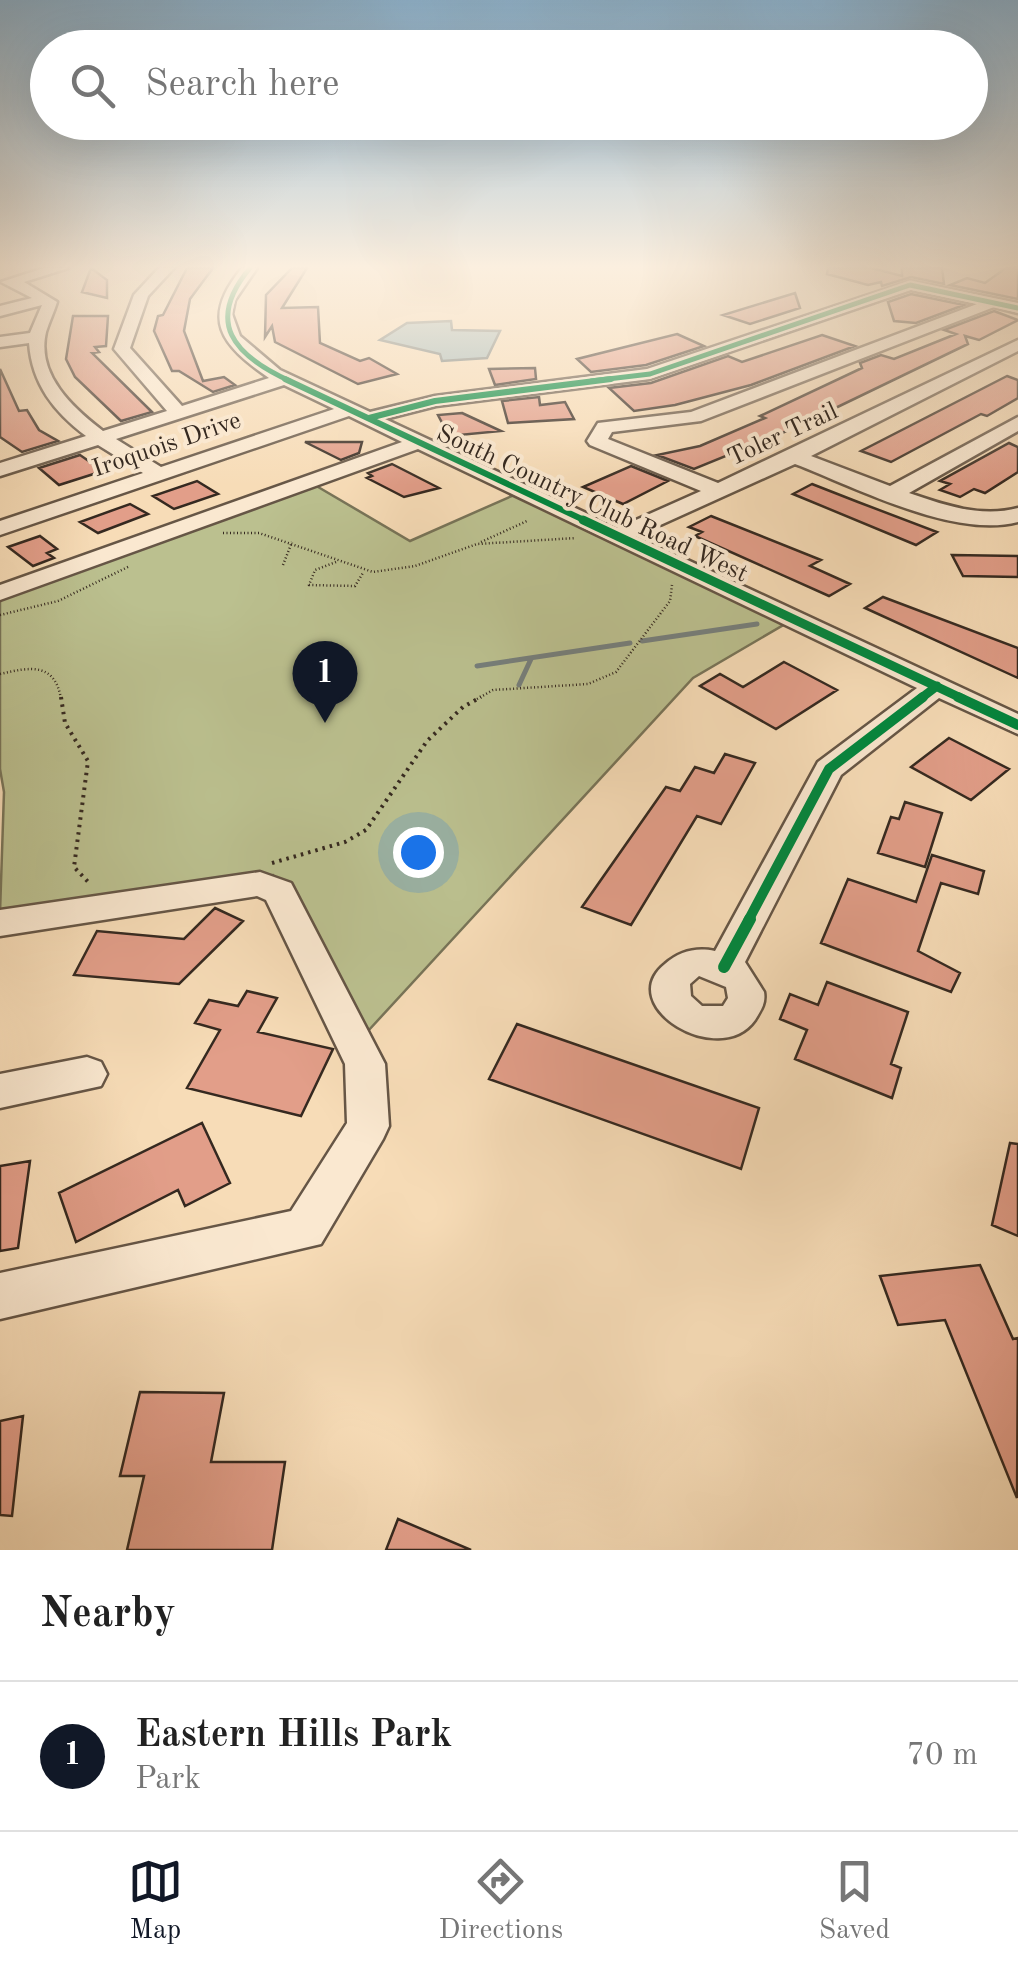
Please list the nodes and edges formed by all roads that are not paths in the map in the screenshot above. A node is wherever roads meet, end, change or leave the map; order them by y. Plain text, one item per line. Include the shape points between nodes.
1 (38, 340) edge
2 (125, 340) edge
3 (231, 340) edge
4 (748, 340) edge
5 (897, 340) edge
6 (1018, 345) edge
7 (285, 379) junction
8 (177, 410) junction
9 (359, 414) junction
10 (1018, 423) edge
11 (100, 437) junction
12 (420, 442) junction
13 (794, 457) junction
14 (0, 470) edge
15 (160, 474) junction
16 (717, 490) junction
17 (895, 492) junction
18 (1018, 515) edge
19 (0, 528) edge
20 (618, 536) junction
21 (0, 593) edge
22 (936, 686) junction
23 (1018, 725) edge
24 (0, 924) edge
25 (724, 967) dead end
26 (88, 1074) dead end
27 (0, 1091) edge
28 (0, 1296) edge

1 - 11 street via 39,367 63,408
2 - 8 street via 122,349
3 - 7 street, South Country Club Road West
4 - 9 street, Iroquois Drive via 650,374
5 - 16 street via 694,418 605,427 597,441
6 - 13 street, Toler Trail
7 - 8 street
7 - 9 street, South Country Club Road West
8 - 11 street
9 - 12 street, South Country Club Road West
9 - 15 street, Iroquois Drive
10 - 17 street
11 - 14 street
11 - 15 street
12 - 20 street, South Country Club Road West
12 - 21 street
13 - 16 street, Toler Trail
13 - 17 street
15 - 19 street, Iroquois Drive
16 - 20 street, Toler Trail
17 - 18 street via 981,522
20 - 22 street, South Country Club Road West
22 - 23 street, South Country Club Road West
22 - 25 street via 829,769
24 - 28 street via 260,884 278,892 365,1064 368,1126 305,1229
26 - 27 street

